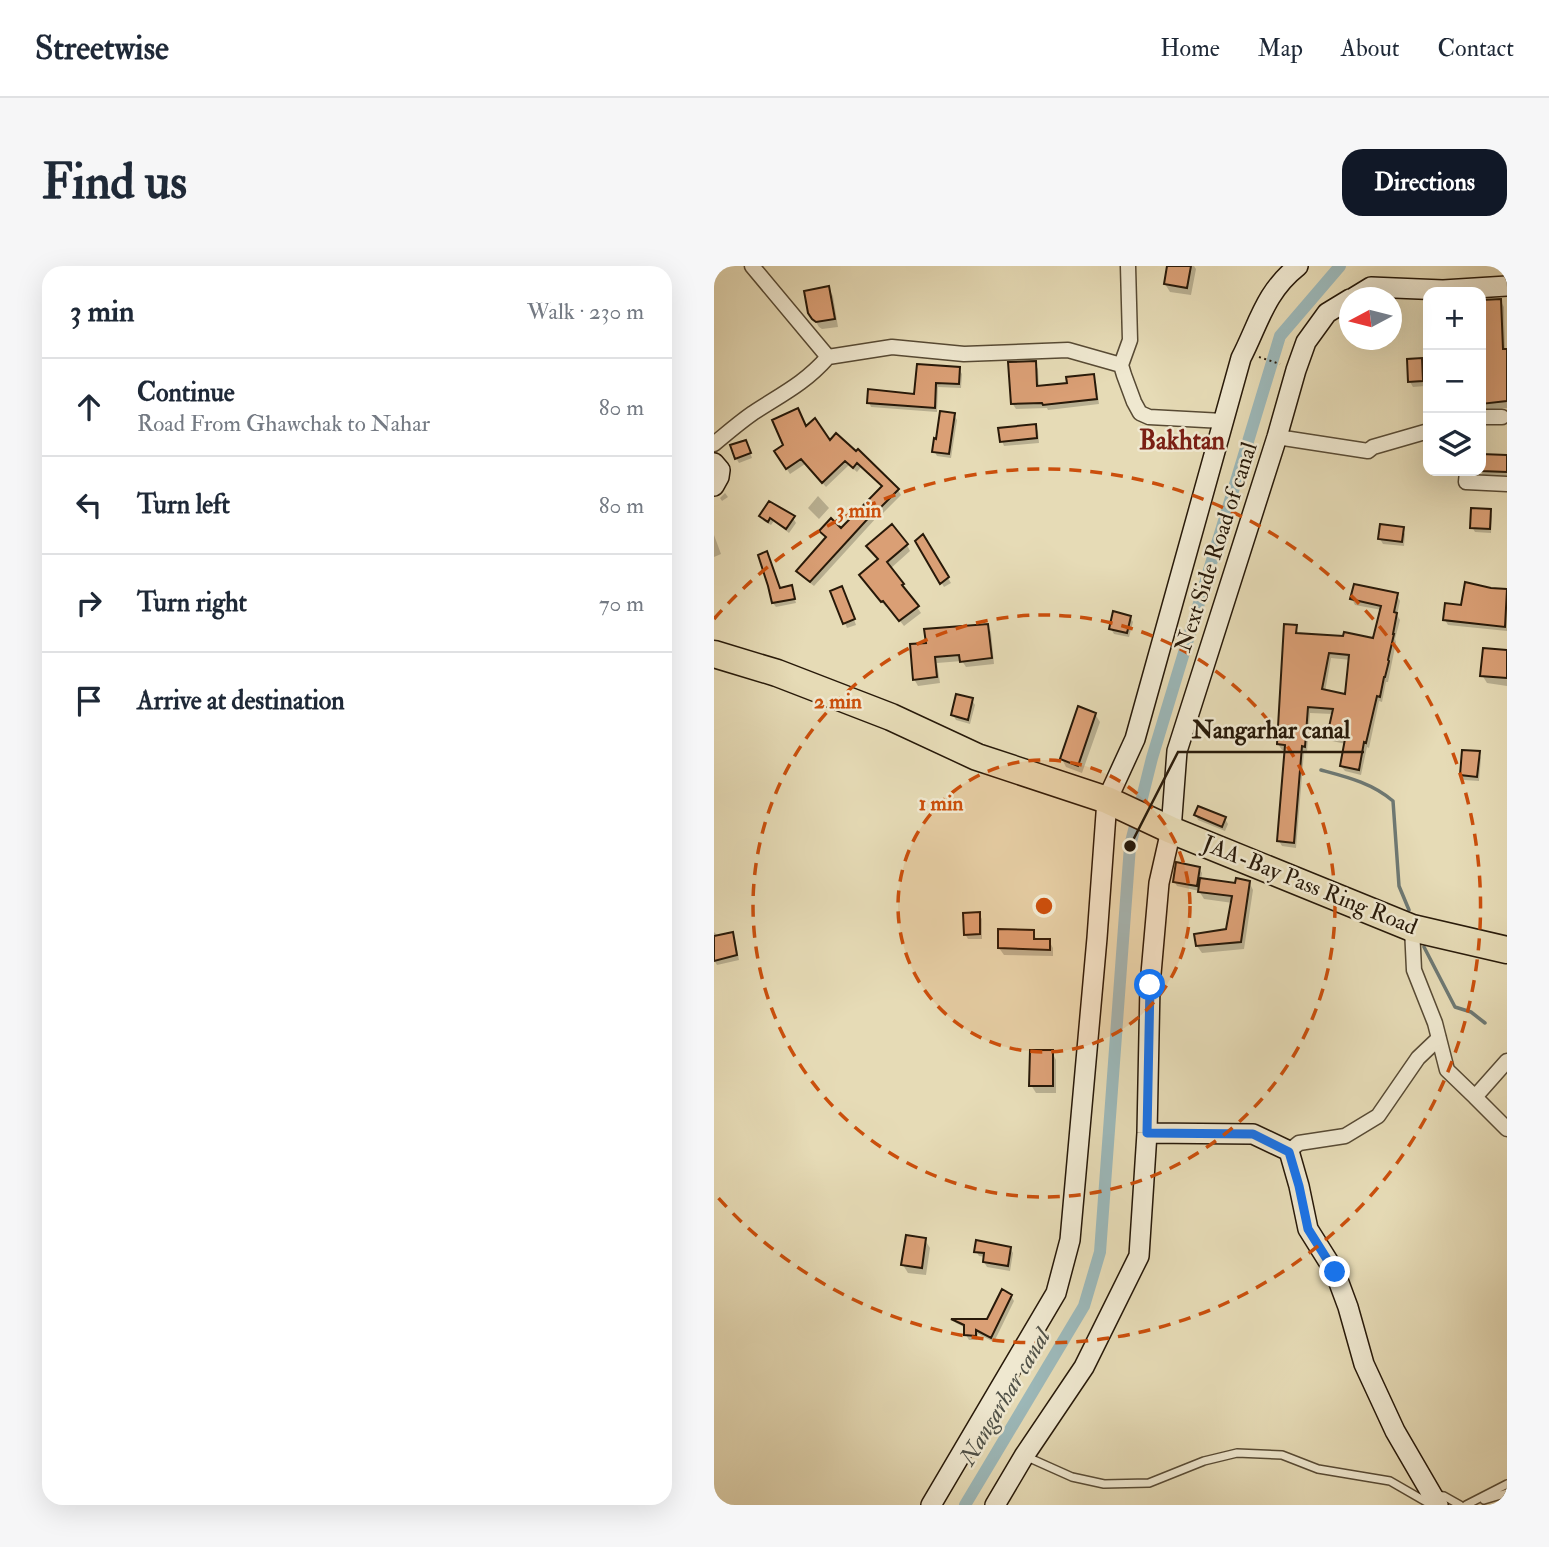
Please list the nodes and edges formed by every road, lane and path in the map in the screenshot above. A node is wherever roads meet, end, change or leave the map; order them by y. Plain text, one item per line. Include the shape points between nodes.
1 (752, 266) edge
2 (1128, 266) edge
3 (1298, 266) edge
4 (1507, 286) edge
5 (1402, 288) edge
6 (1486, 288) edge
7 (1423, 290) edge
8 (1339, 306) edge
9 (1251, 354) dead end
10 (828, 357) junction
11 (1278, 363) dead end
12 (1121, 365) junction
13 (1486, 417) edge
14 (1502, 417) dead end
15 (1223, 422) junction
16 (1423, 433) edge
17 (1277, 437) junction
18 (714, 444) edge
19 (714, 463) edge
20 (1467, 476) edge
21 (1507, 484) edge
22 (714, 486) edge
23 (714, 654) edge
24 (1107, 800) junction
25 (1164, 826) junction
26 (1412, 928) junction
27 (1507, 950) edge
28 (1439, 1038) junction
29 (1507, 1061) edge
30 (1475, 1097) junction
31 (1507, 1129) edge
32 (1147, 1133) junction
33 (1289, 1152) junction
34 (1019, 1464) junction
35 (1507, 1484) edge
36 (1507, 1493) edge
37 (1433, 1501) edge
38 (931, 1505) edge
39 (995, 1505) edge
40 (1006, 1505) edge
41 (1464, 1505) edge

1 - 10 street
2 - 12 street via 1130,340
3 - 15 street via 1282,278 1261,313 1241,358
4 - 6 street, Next Side Road of canal
5 - 7 street, Next Side Road of canal
8 - 17 street, Next Side Road of canal via 1327,313 1306,342
9 - 11 path
10 - 12 street via 892,348 964,354 1068,350
10 - 18 street via 797,386
12 - 15 street via 1140,413
13 - 14 street
15 - 24 street via 1135,739
16 - 17 street via 1368,451
17 - 25 street, Next Side Road of canal via 1177,751
19 - 22 street via 720,470
20 - 21 street via 1466,482
23 - 24 highway via 891,717 977,757
24 - 25 highway, JAA-Bay Pass Ring Road
24 - 38 street via 1070,1240 1056,1293
25 - 26 highway, JAA-Bay Pass Ring Road
25 - 32 street, Next Side Road of canal via 1150,985
26 - 27 highway, JAA-Bay Pass Ring Road
26 - 28 street via 1414,970
28 - 30 street via 1447,1070
28 - 33 street via 1418,1058 1378,1116 1345,1136 1298,1143
29 - 30 street
30 - 31 street
32 - 33 street via 1253,1134
32 - 34 street, Next Side Road of canal via 1139,1256 1084,1367
33 - 37 street via 1308,1229 1335,1272 1364,1364
34 - 37 lane via 1104,1484 1149,1483 1237,1453 1282,1455 1318,1469 1390,1481
34 - 39 street, Next Side Road of canal
34 - 40 street
35 - 41 lane
36 - 41 lane
37 - 41 lane via 1444,1496

